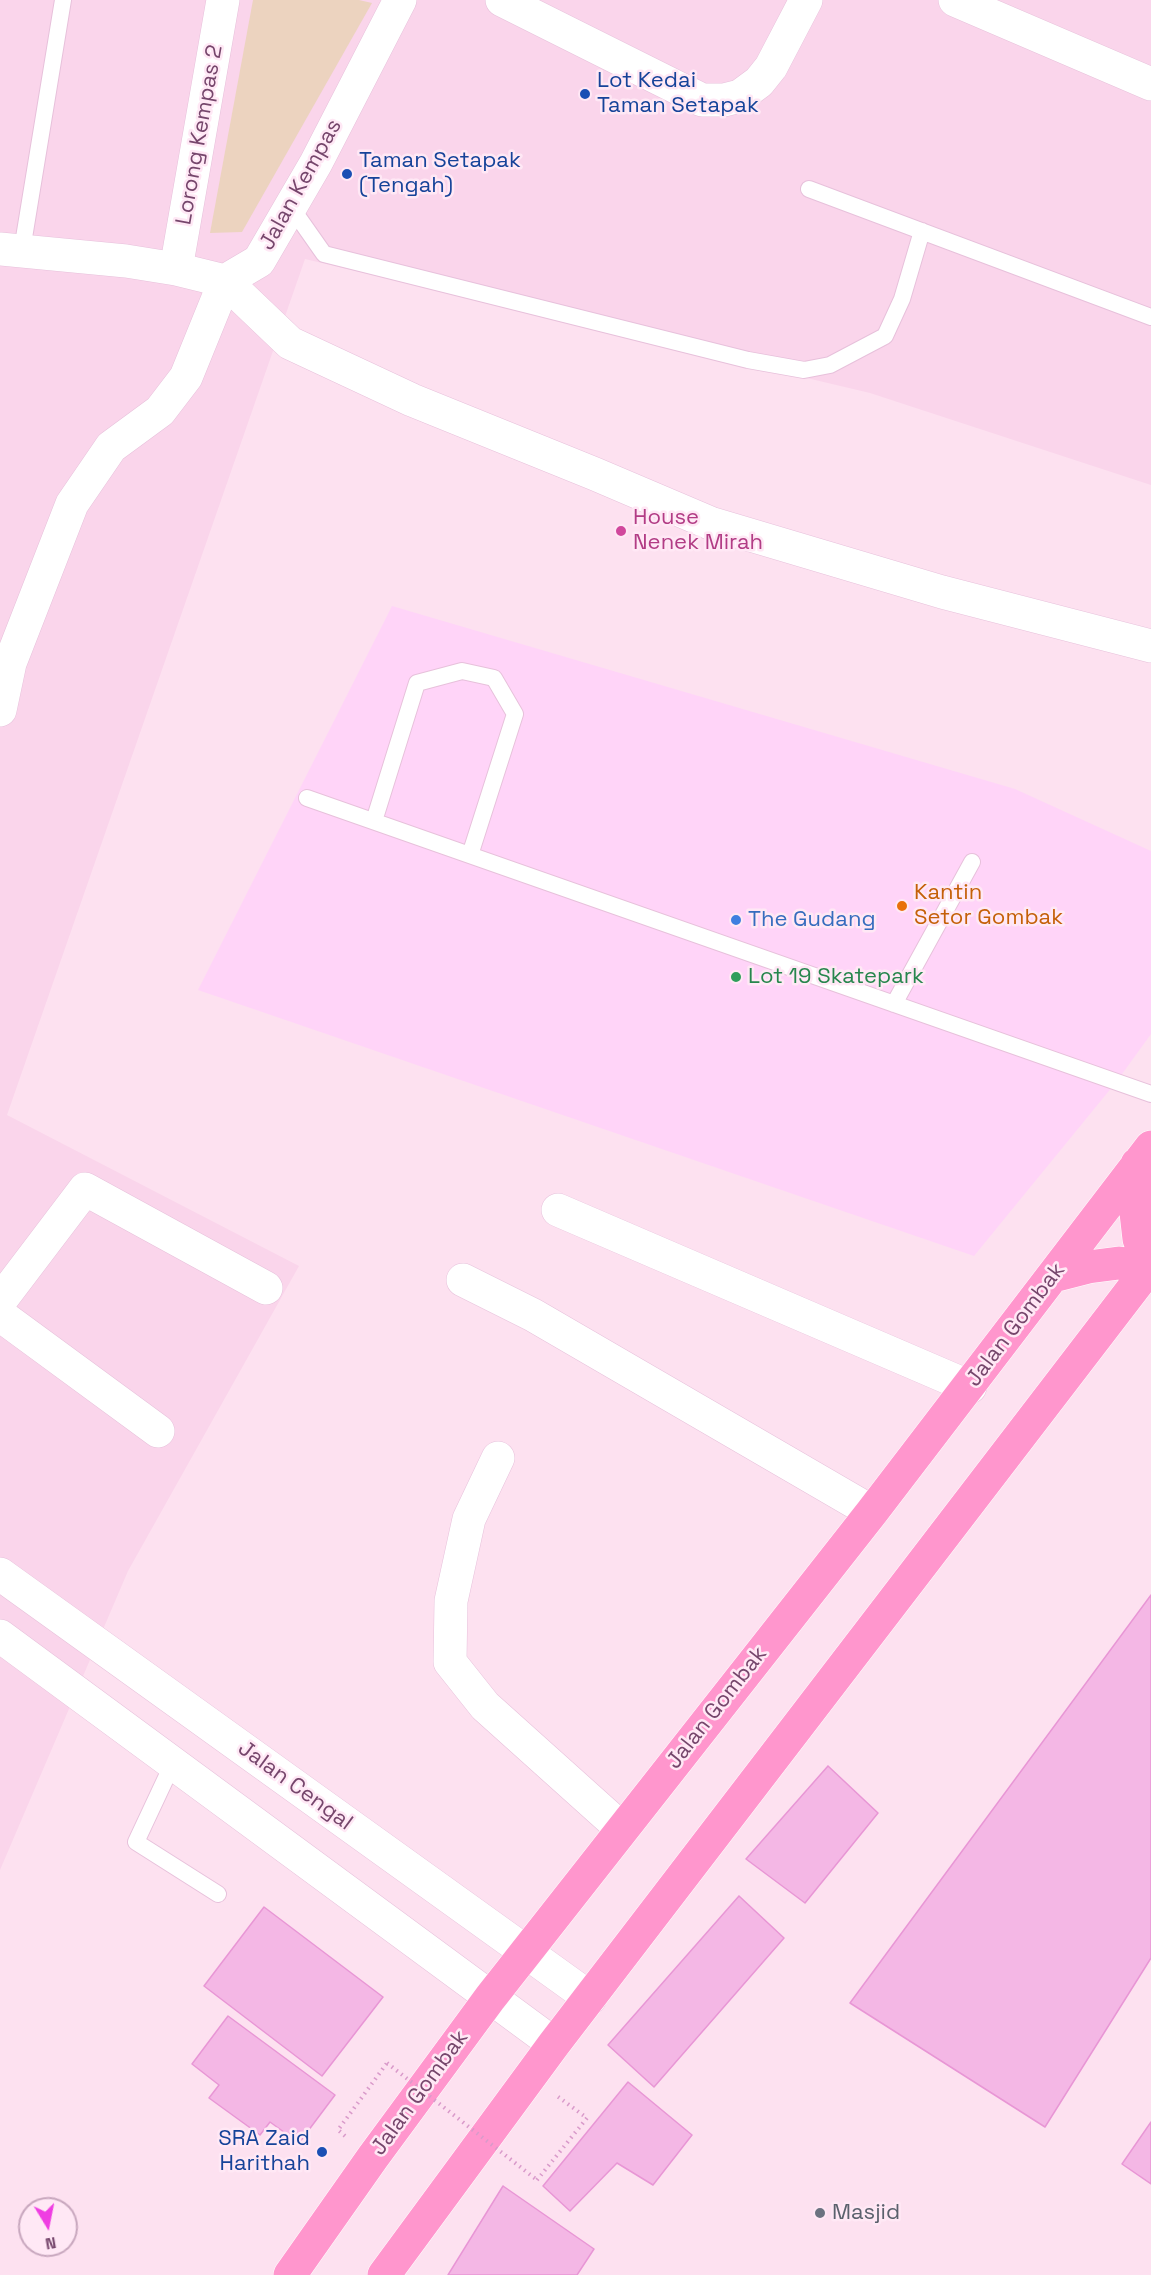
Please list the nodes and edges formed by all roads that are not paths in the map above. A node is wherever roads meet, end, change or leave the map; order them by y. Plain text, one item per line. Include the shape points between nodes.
1 (63, 0) edge
2 (223, 0) edge
3 (400, 0) edge
4 (502, 0) edge
5 (806, 0) edge
6 (954, 0) edge
7 (1151, 84) edge
8 (809, 189) dead end
9 (291, 207) junction
10 (922, 231) junction
11 (11, 250) edge
12 (176, 269) junction
13 (225, 281) junction
14 (1151, 317) edge
15 (1151, 646) edge
16 (0, 710) edge
17 (307, 798) dead end
18 (374, 821) junction
19 (470, 855) junction
20 (972, 862) dead end
21 (894, 1004) junction
22 (1151, 1094) edge
23 (1144, 1155) edge
24 (558, 1210) dead end
25 (1151, 1266) edge
26 (1053, 1276) junction
27 (463, 1280) dead end
28 (266, 1288) dead end
29 (0, 1301) edge
30 (0, 1315) edge
31 (970, 1387) junction
32 (158, 1431) dead end
33 (498, 1458) dead end
34 (872, 1512) junction
35 (0, 1574) edge
36 (0, 1636) edge
37 (173, 1763) junction
38 (622, 1828) junction
39 (218, 1894) dead end
40 (525, 1952) junction
41 (490, 1998) junction
42 (590, 1998) junction
43 (554, 2044) junction
44 (290, 2275) edge
45 (384, 2275) edge

1 - 11 lane
2 - 12 street, Lorong Kempas 2
3 - 9 street, Jalan Kempas
4 - 5 street via 702,100 740,96 759,82
6 - 7 street
8 - 10 lane
9 - 10 lane via 324,254 748,360 804,370 830,365 885,336 902,299
9 - 13 street, Jalan Kempas via 259,261
10 - 14 lane
11 - 12 street
12 - 13 street
13 - 15 street via 290,344 412,400 710,522 942,592
13 - 16 street via 186,377 160,411 111,447 72,504 10,663
17 - 18 lane
18 - 19 lane
18 - 19 lane via 417,683 462,671 494,678 515,714
19 - 21 lane
20 - 21 lane
21 - 22 lane
23 - 25 main road via 1135,1204 1139,1239
23 - 26 main road, Jalan Gombak
24 - 31 street
25 - 26 main road via 1119,1263
25 - 42 main road
26 - 31 main road, Jalan Gombak
27 - 34 street via 533,1315
28 - 29 street via 85,1189
30 - 32 street
31 - 34 main road, Jalan Gombak
33 - 38 street via 469,1519 452,1601 450,1662 485,1706
34 - 38 main road, Jalan Gombak
35 - 40 street, Jalan Cengal
36 - 37 street
37 - 39 lane via 136,1842
37 - 41 street
38 - 40 main road, Jalan Gombak
40 - 41 main road, Jalan Gombak
40 - 42 street, Jalan Cengal
41 - 43 street
41 - 44 main road, Jalan Gombak
42 - 43 main road
43 - 45 main road

